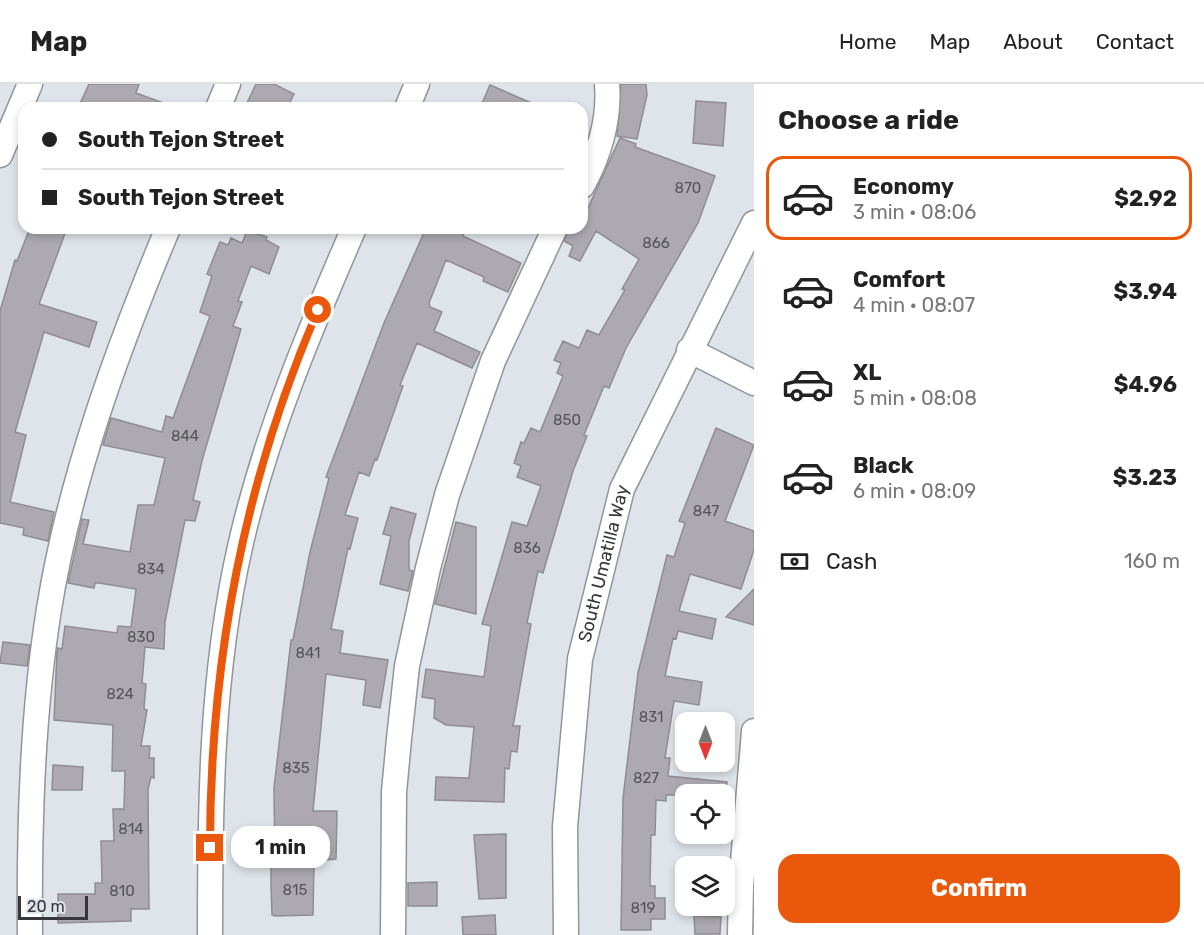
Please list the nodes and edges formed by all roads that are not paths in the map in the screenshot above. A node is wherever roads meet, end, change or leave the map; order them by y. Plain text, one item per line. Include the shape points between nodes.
1 (30, 84) edge
2 (228, 84) edge
3 (417, 84) edge
4 (607, 84) edge
5 (22, 102) edge
6 (220, 102) edge
7 (409, 102) edge
8 (18, 112) edge
9 (0, 155) edge
10 (588, 174) edge
11 (754, 223) edge
12 (166, 234) edge
13 (351, 234) edge
14 (552, 234) edge
15 (689, 351) junction
16 (754, 383) edge
17 (754, 731) edge
18 (30, 935) edge
19 (210, 935) edge
20 (393, 935) edge
21 (566, 935) edge
22 (740, 935) edge

1 - 5 street
2 - 6 street
3 - 7 street
4 - 10 street via 605,125
8 - 9 street
11 - 15 street, South Umatilla Way
12 - 18 street via 111,372 62,545 51,599 38,701 29,832
13 - 19 street via 300,351 267,448 240,547 224,629 216,705 210,809
14 - 20 street via 493,361 447,495 428,568 407,666 399,739 394,792
15 - 16 street
15 - 21 street, South Umatilla Way via 622,489 580,659 565,827
17 - 22 street via 741,874

